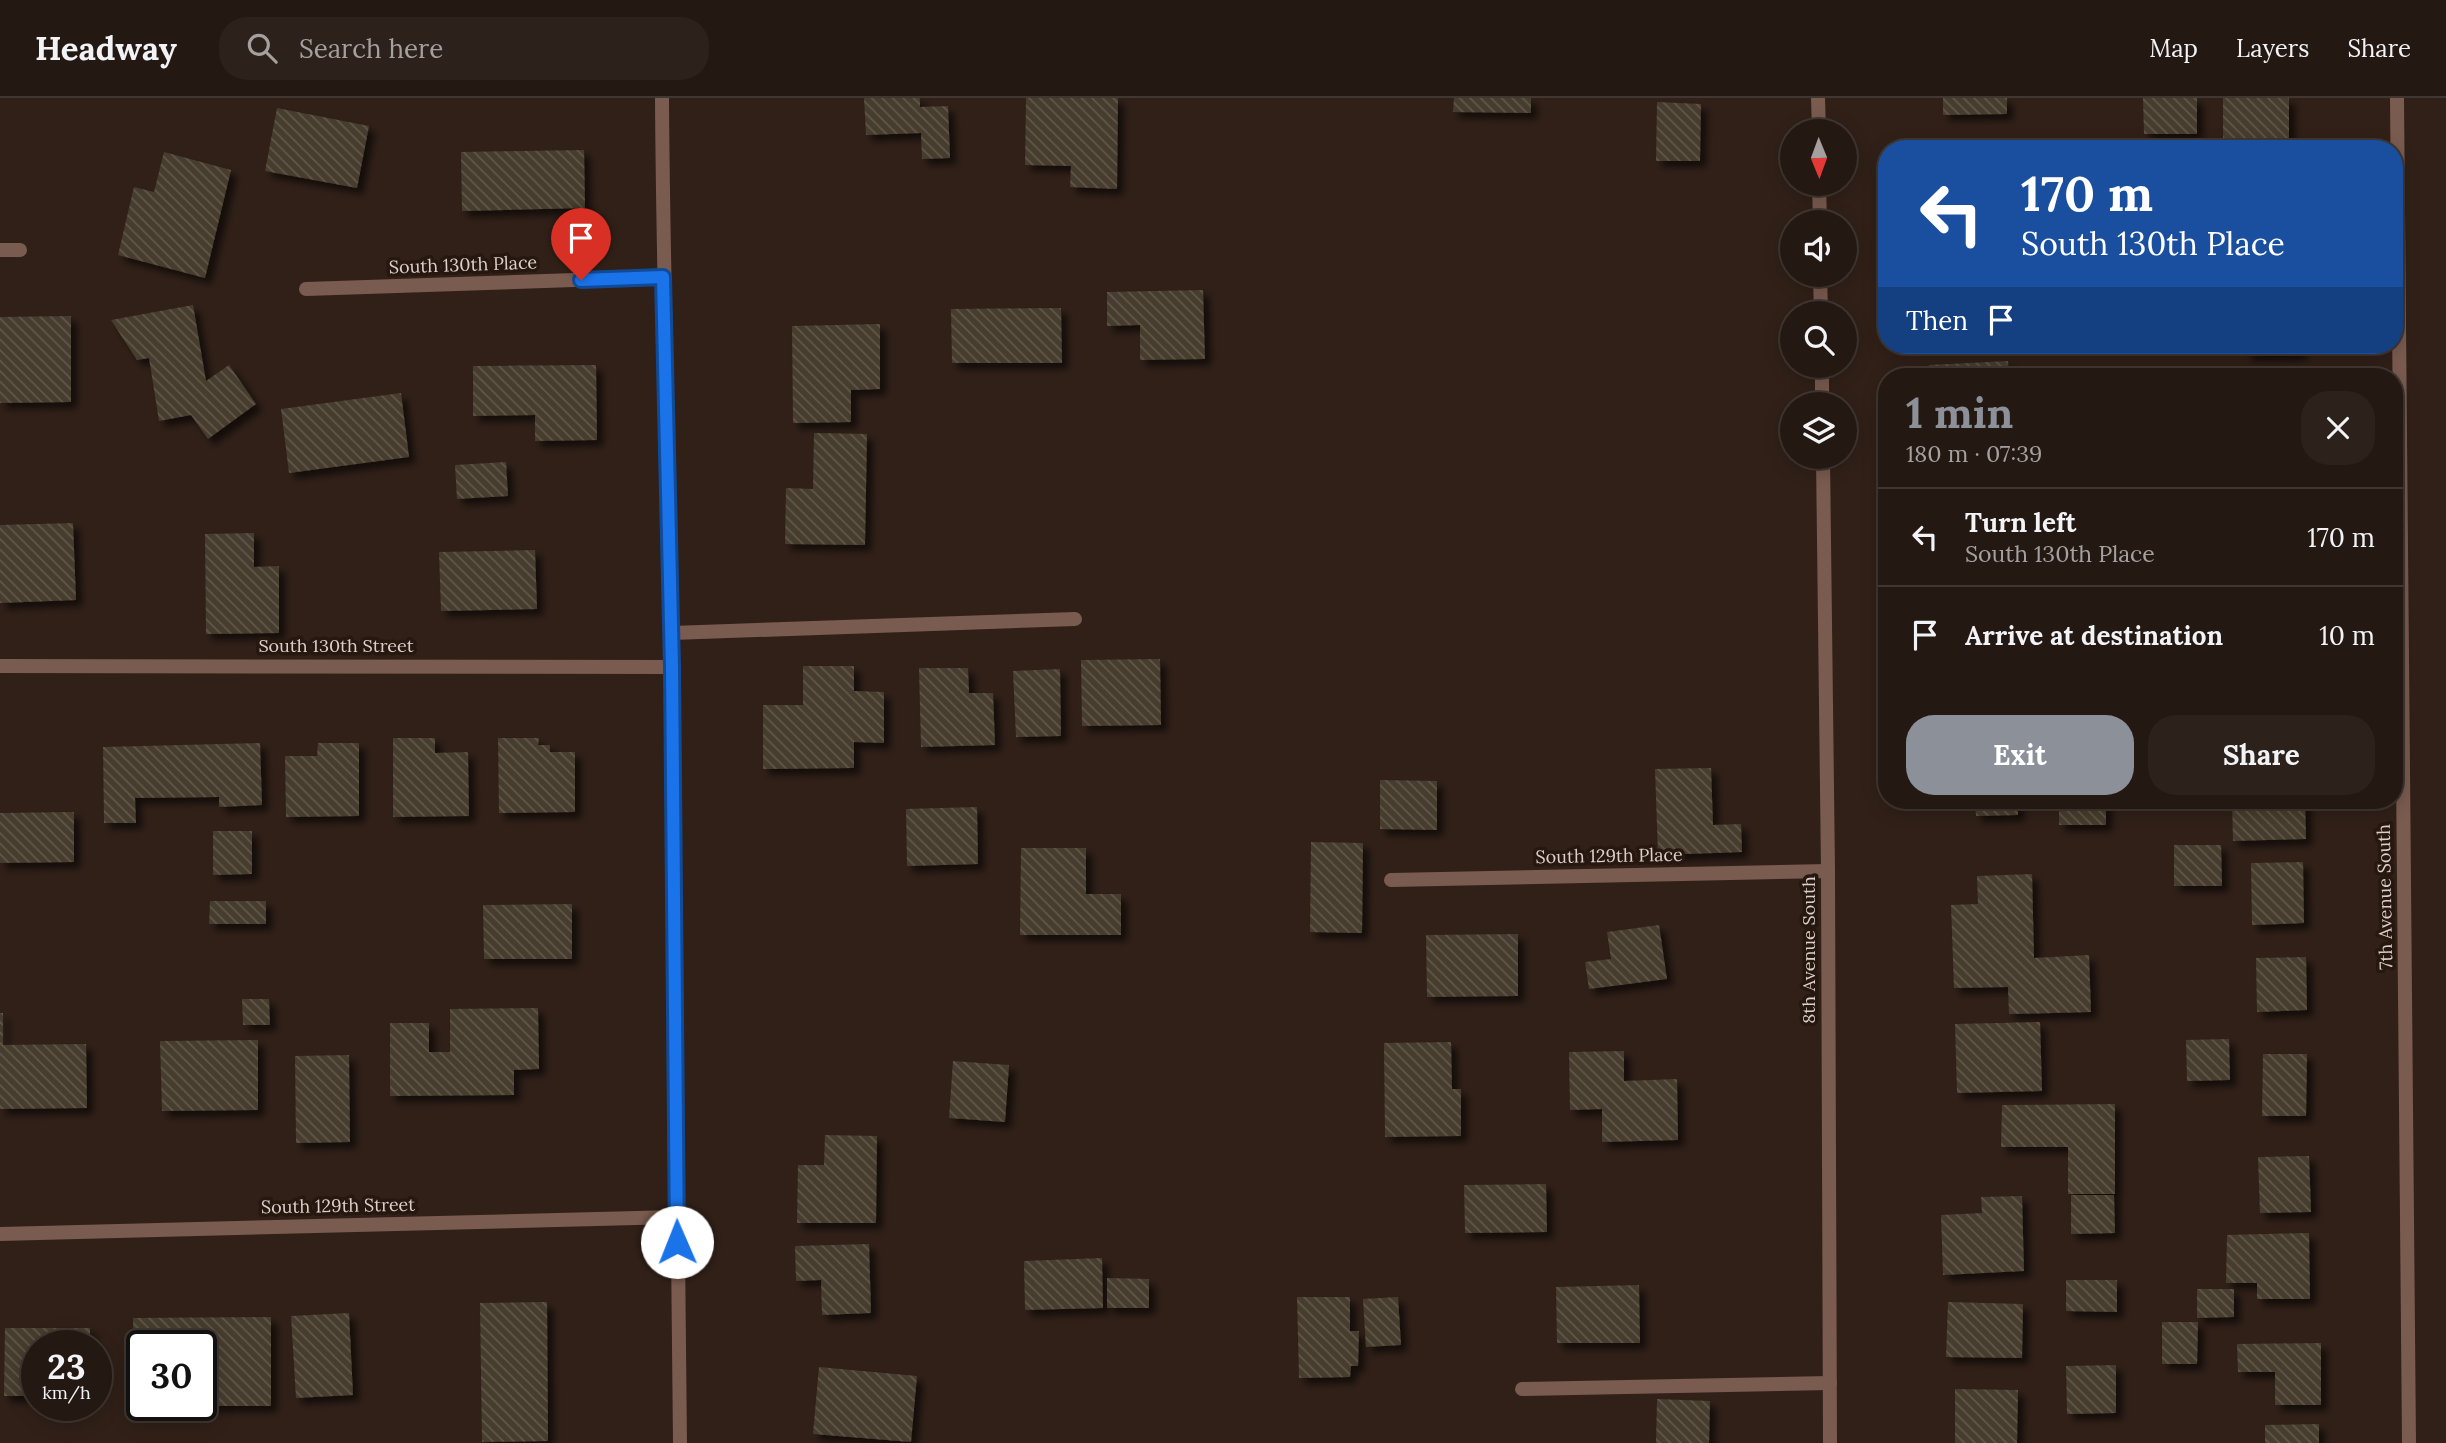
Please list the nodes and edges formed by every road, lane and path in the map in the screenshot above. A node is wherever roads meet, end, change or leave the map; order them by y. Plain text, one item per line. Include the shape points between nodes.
1 (662, 98) edge
2 (1818, 98) edge
3 (2396, 98) edge
4 (1819, 119) edge
5 (2396, 140) edge
6 (0, 250) edge
7 (20, 250) dead end
8 (663, 277) junction
9 (306, 289) dead end
10 (1823, 469) edge
11 (1075, 619) dead end
12 (672, 633) junction
13 (0, 666) edge
14 (672, 667) junction
15 (2403, 809) edge
16 (1828, 871) junction
17 (1391, 880) dead end
18 (676, 1217) junction
19 (0, 1234) edge
20 (1830, 1382) junction
21 (1522, 1389) dead end
22 (681, 1443) edge
23 (1830, 1443) edge
24 (2409, 1443) edge

1 - 8 street
2 - 4 street
3 - 5 street, 7th Avenue South
6 - 7 street
8 - 9 street, South 130th Place
8 - 12 street
10 - 16 street, 8th Avenue South
11 - 12 street
12 - 14 street
13 - 14 street, South 130th Street
14 - 18 street
15 - 24 street, 7th Avenue South
16 - 17 street, South 129th Place
16 - 20 street, 8th Avenue South
18 - 19 street, South 129th Street
18 - 22 street
20 - 21 street
20 - 23 street, 8th Avenue South

